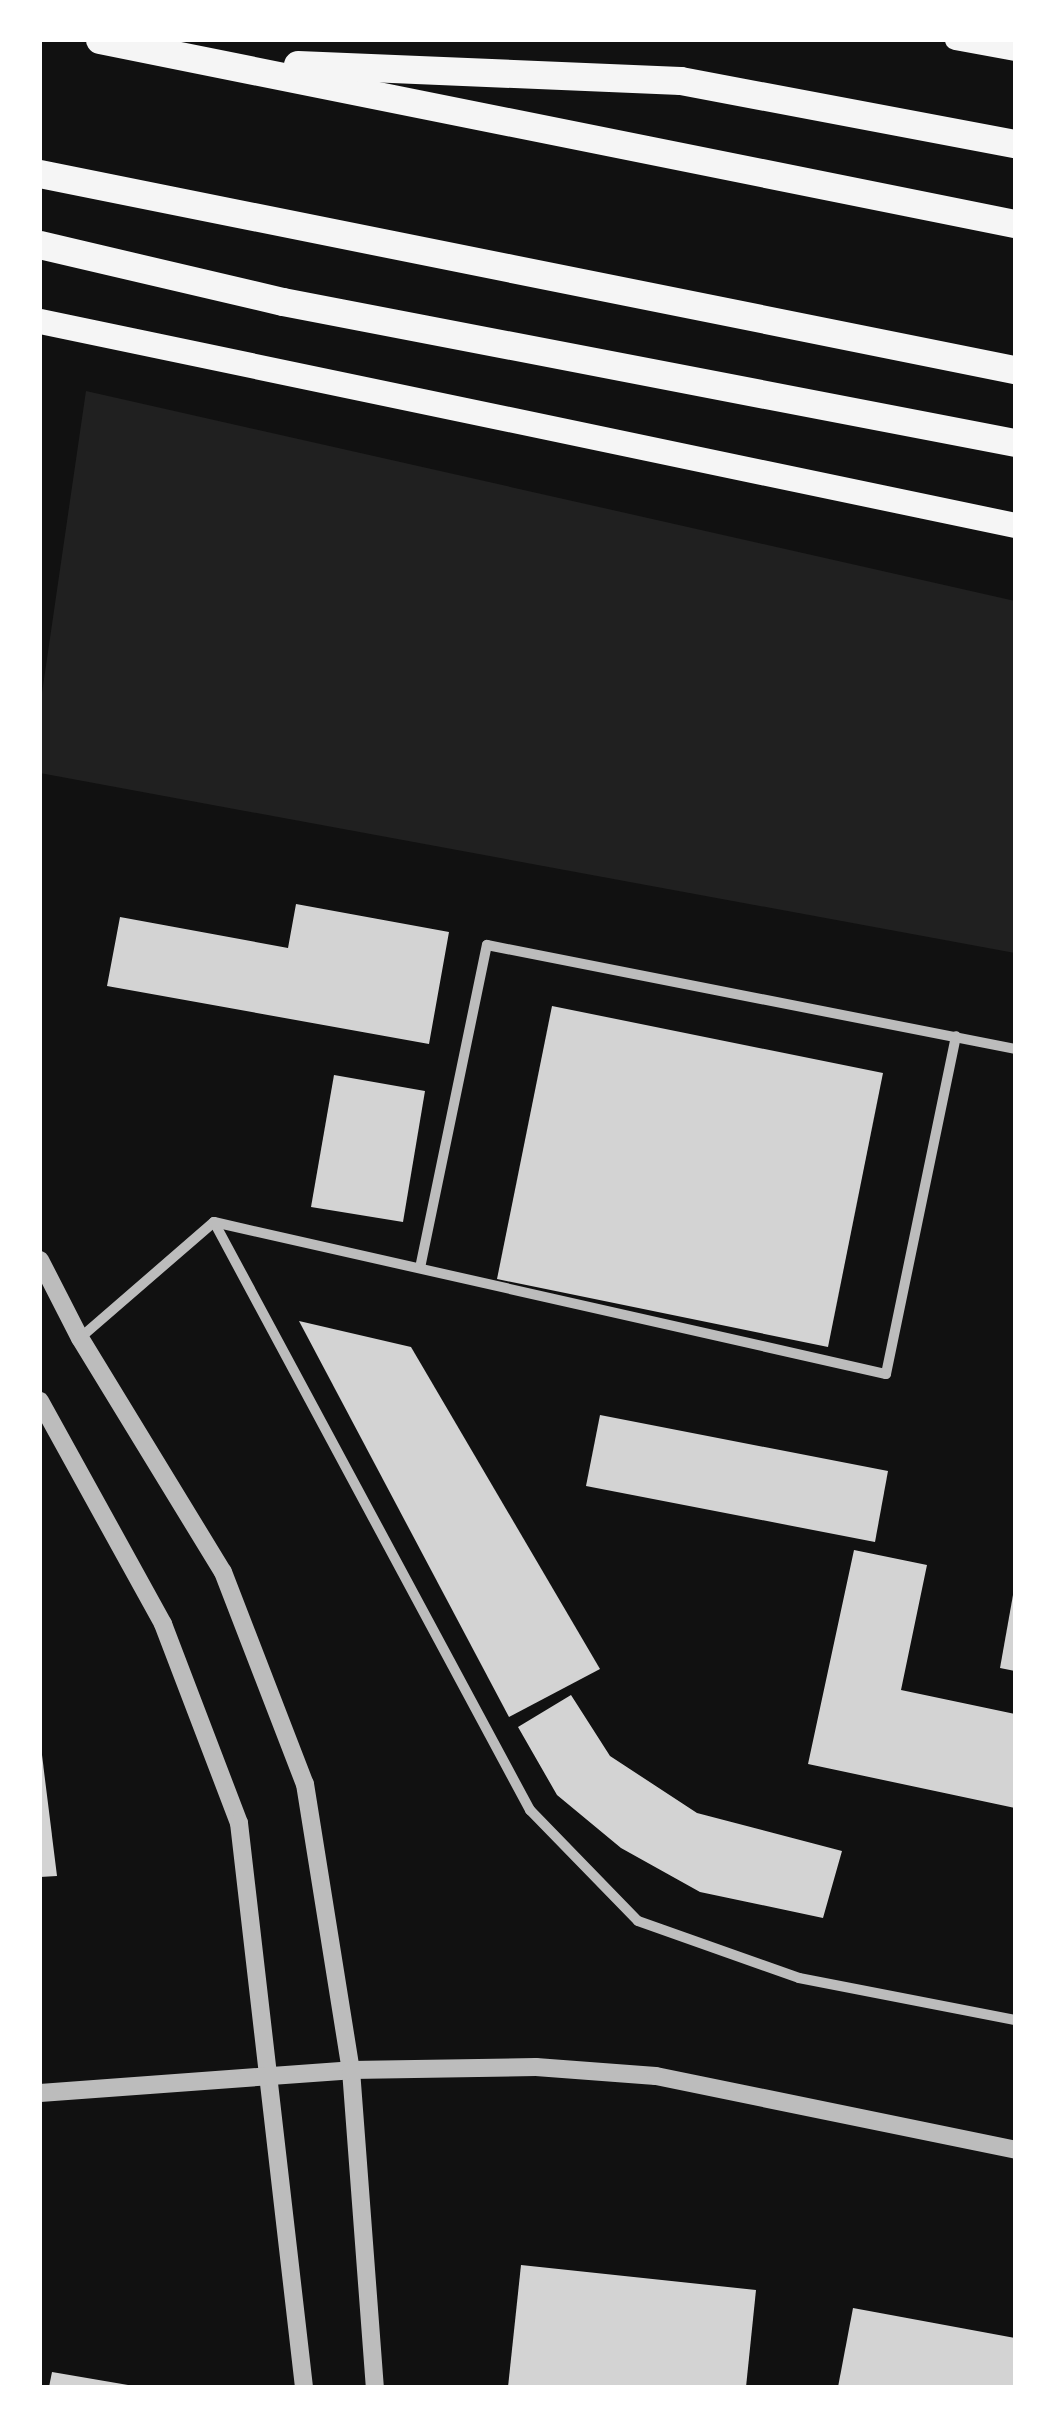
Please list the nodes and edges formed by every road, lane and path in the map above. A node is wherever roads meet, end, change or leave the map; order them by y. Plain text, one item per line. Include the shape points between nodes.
1 (100, 40) edge
2 (955, 40) edge
3 (1015, 51) edge
4 (209, 61) junction
5 (1015, 144) edge
6 (40, 174) edge
7 (1015, 224) edge
8 (40, 245) edge
9 (40, 321) edge
10 (1015, 370) edge
11 (1015, 443) edge
12 (1015, 525) edge
13 (956, 1036) junction
14 (1015, 1050) edge
15 (214, 1222) junction
16 (40, 1260) edge
17 (420, 1268) junction
18 (80, 1338) junction
19 (40, 1401) edge
20 (1015, 2020) edge
21 (351, 2070) junction
22 (270, 2076) junction
23 (40, 2093) edge
24 (1015, 2150) edge
25 (304, 2387) edge
26 (375, 2387) edge

1 - 4 highway
2 - 3 main road
4 - 5 highway via 682,81
4 - 7 highway
6 - 10 highway
8 - 11 highway via 283,302
9 - 12 main road
13 - 14 street
13 - 17 street via 487,945
13 - 17 street via 886,1374
15 - 17 street
15 - 18 street
15 - 20 street via 530,1810 638,1921 799,1978
16 - 18 street
18 - 21 street via 223,1572 305,1784
19 - 22 street via 163,1624 239,1822
21 - 22 street
21 - 24 street via 536,2067 656,2076
21 - 26 street
22 - 23 street
22 - 25 street

